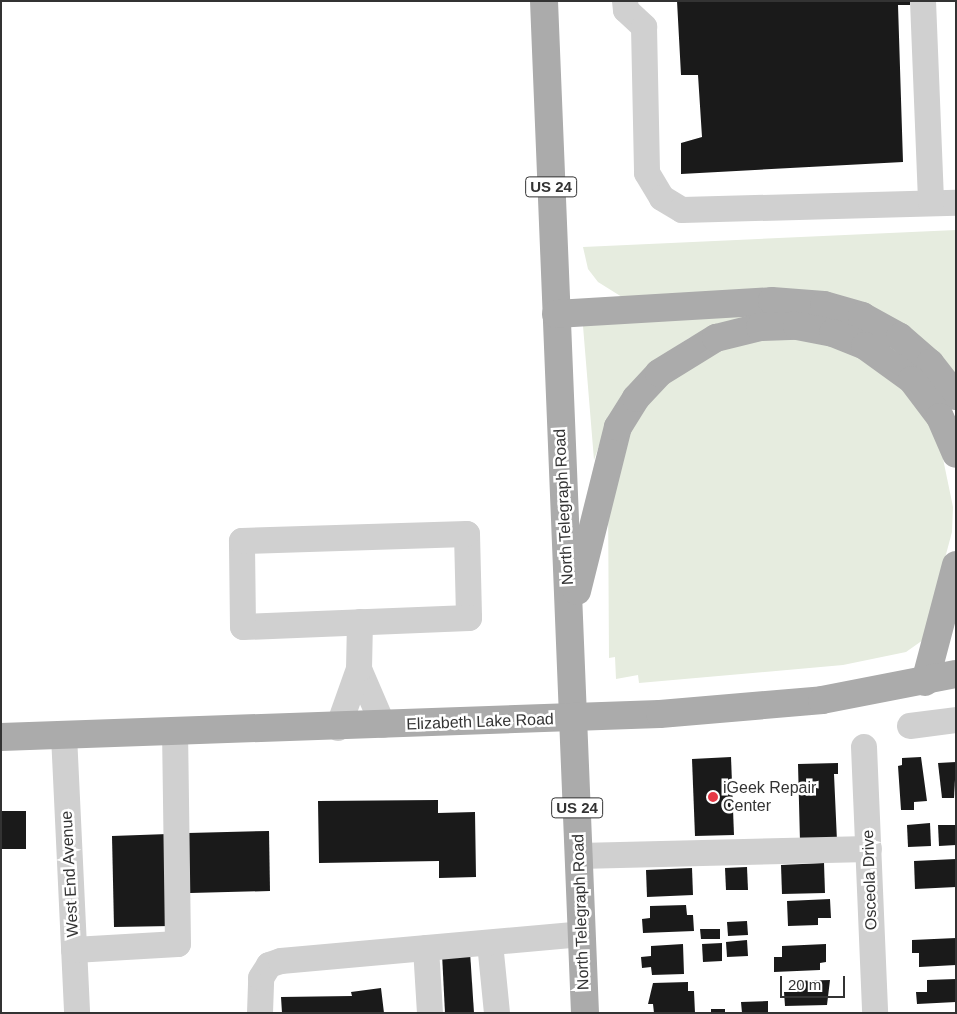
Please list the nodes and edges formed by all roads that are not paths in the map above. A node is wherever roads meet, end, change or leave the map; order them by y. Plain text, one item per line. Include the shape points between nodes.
1 (544, 1) edge
2 (625, 1) edge
3 (924, 1) edge
4 (944, 203) edge
5 (556, 314) junction
6 (956, 396) edge
7 (956, 454) edge
8 (956, 565) edge
9 (360, 622) junction
10 (570, 624) junction
11 (359, 670) junction
12 (956, 674) edge
13 (925, 682) junction
14 (573, 719) junction
15 (956, 720) edge
16 (383, 724) junction
17 (910, 726) dead end
18 (338, 728) junction
19 (175, 732) junction
20 (64, 735) junction
21 (1, 737) edge
22 (864, 747) dead end
23 (869, 849) junction
24 (579, 856) junction
25 (582, 934) junction
26 (490, 943) junction
27 (426, 948) junction
28 (74, 950) junction
29 (77, 1013) edge
30 (260, 1013) edge
31 (430, 1013) edge
32 (497, 1013) edge
33 (585, 1013) edge
34 (875, 1013) edge

1 - 5 main road, North Telegraph Road / US 24
2 - 4 street via 626,10 644,27 647,174 662,198 682,210
3 - 4 street
5 - 6 main road via 772,301 824,305 862,316 900,337 930,363
5 - 10 main road, North Telegraph Road / US 24
7 - 10 main road via 940,417 912,380 865,346 833,333 797,326 760,327 716,338 660,373 636,398 618,428
8 - 13 main road
9 - 9 street via 243,627 242,541 467,534 469,618
9 - 11 street
10 - 14 main road, North Telegraph Road / US 24
11 - 16 street
11 - 18 street
12 - 13 main road, Elizabeth Lake Road
13 - 14 main road, Elizabeth Lake Road via 791,704
14 - 16 main road, Elizabeth Lake Road
14 - 24 main road, North Telegraph Road / US 24
15 - 17 street
16 - 18 main road, Elizabeth Lake Road
18 - 19 main road, Elizabeth Lake Road
19 - 20 main road, Elizabeth Lake Road
19 - 28 street via 178,944
20 - 21 main road, Elizabeth Lake Road
20 - 28 street, West End Avenue
22 - 23 street, Osceola Drive
23 - 24 street
23 - 34 street, Osceola Drive
24 - 25 main road, North Telegraph Road / US 24
25 - 26 street
25 - 33 main road, North Telegraph Road / US 24
26 - 27 street
26 - 32 street
27 - 30 street via 281,961 269,966 261,978
27 - 31 street
28 - 29 street, West End Avenue

